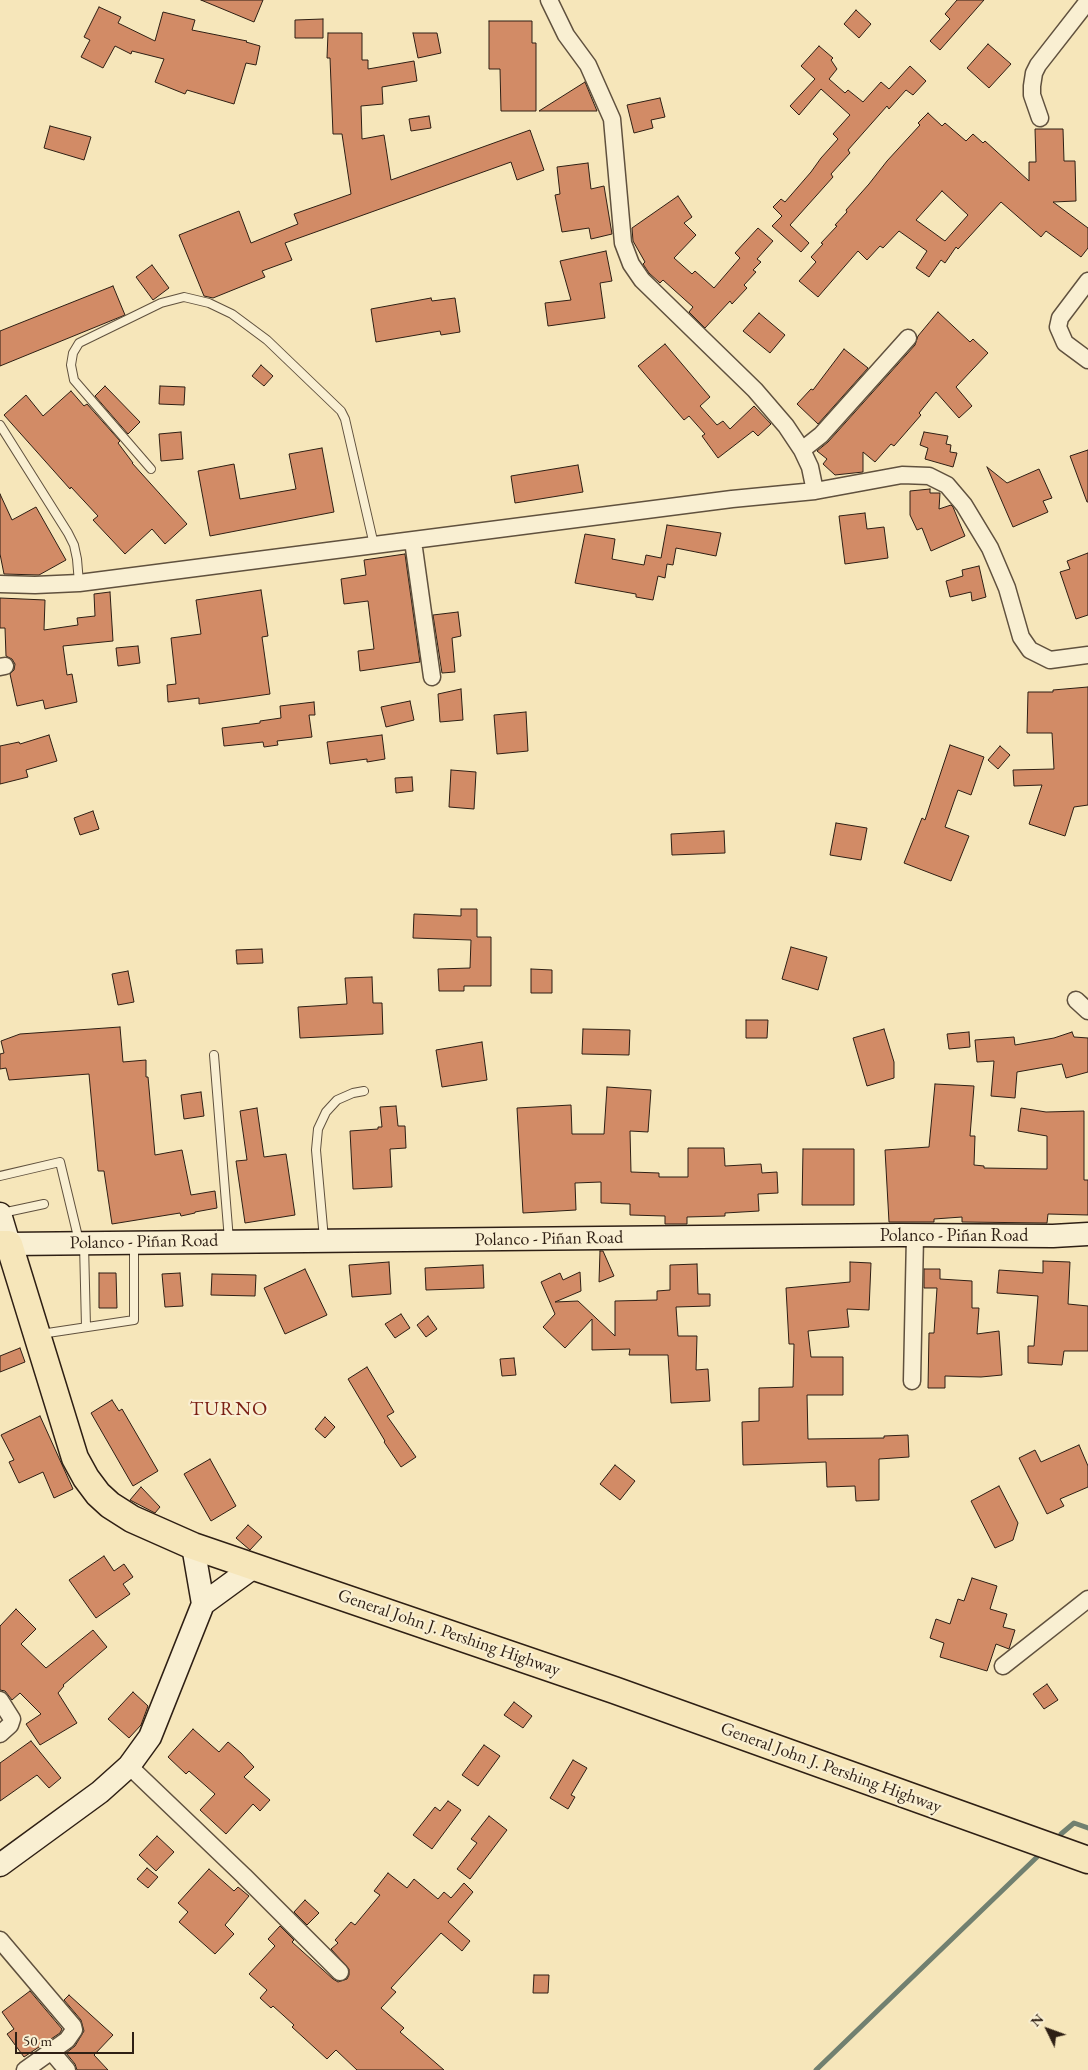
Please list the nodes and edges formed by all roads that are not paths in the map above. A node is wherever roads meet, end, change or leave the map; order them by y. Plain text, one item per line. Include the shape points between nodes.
1 (549, 0) edge
2 (1088, 1) edge
3 (1040, 118) dead end
4 (1088, 281) edge
5 (908, 338) dead end
6 (1088, 360) edge
7 (0, 425) edge
8 (802, 450) junction
9 (151, 469) dead end
10 (815, 491) junction
11 (413, 541) junction
12 (374, 545) junction
13 (79, 583) junction
14 (0, 584) edge
15 (1088, 655) edge
16 (432, 677) dead end
17 (214, 1055) dead end
18 (364, 1092) dead end
19 (0, 1176) edge
20 (44, 1204) dead end
21 (0, 1214) edge
22 (1088, 1234) edge
23 (915, 1236) junction
24 (324, 1241) junction
25 (229, 1242) junction
26 (82, 1243) junction
27 (134, 1243) junction
28 (4, 1244) edge
29 (86, 1327) junction
30 (36, 1335) junction
31 (912, 1381) dead end
32 (193, 1546) junction
33 (255, 1566) junction
34 (1088, 1599) edge
35 (202, 1604) junction
36 (1002, 1666) dead end
37 (0, 1700) edge
38 (0, 1734) edge
39 (129, 1766) junction
40 (1088, 1860) edge
41 (0, 1865) edge
42 (0, 1940) edge
43 (340, 1972) dead end
44 (51, 2051) junction
45 (25, 2070) edge
46 (67, 2070) edge

1 - 8 street via 566,35 588,66 612,119 623,243 631,264 671,310 755,390
2 - 3 street via 1034,73 1032,95
4 - 6 street via 1060,318 1058,327 1065,343
5 - 8 street via 821,435
7 - 13 lane via 68,532 74,545
8 - 10 street
9 - 12 lane via 74,380 70,365 72,353 78,343 161,303 184,297 208,303 232,314 267,340 341,411
10 - 11 street
10 - 15 street via 902,475 930,476 947,485 964,505 990,548 1030,650 1050,660
11 - 12 street
11 - 16 street
12 - 13 street
13 - 14 street
17 - 25 lane
18 - 24 lane via 337,1100 326,1112 318,1129 316,1150
19 - 26 lane via 60,1162 66,1200
20 - 21 lane
21 - 28 main road, General John J. Pershing Highway
22 - 23 main road, Polanco - Piñan Road
23 - 24 main road, Polanco - Piñan Road
23 - 31 street
24 - 25 main road, Polanco - Piñan Road
25 - 27 main road, Polanco - Piñan Road
26 - 27 main road, Polanco - Piñan Road
26 - 28 main road, Polanco - Piñan Road
26 - 29 lane
27 - 29 lane via 134,1320
28 - 30 highway, General John J. Pershing Highway
29 - 30 lane
30 - 32 highway, General John J. Pershing Highway via 67,1438 86,1478 110,1505 132,1519
32 - 33 highway, General John J. Pershing Highway
32 - 35 main road
33 - 35 main road
33 - 40 highway, General John J. Pershing Highway via 614,1690
34 - 36 street
35 - 39 main road via 157,1723
37 - 38 street via 12,1719
39 - 41 main road via 93,1798
39 - 43 street
42 - 44 street via 72,2026 72,2034
44 - 45 street
44 - 46 street

